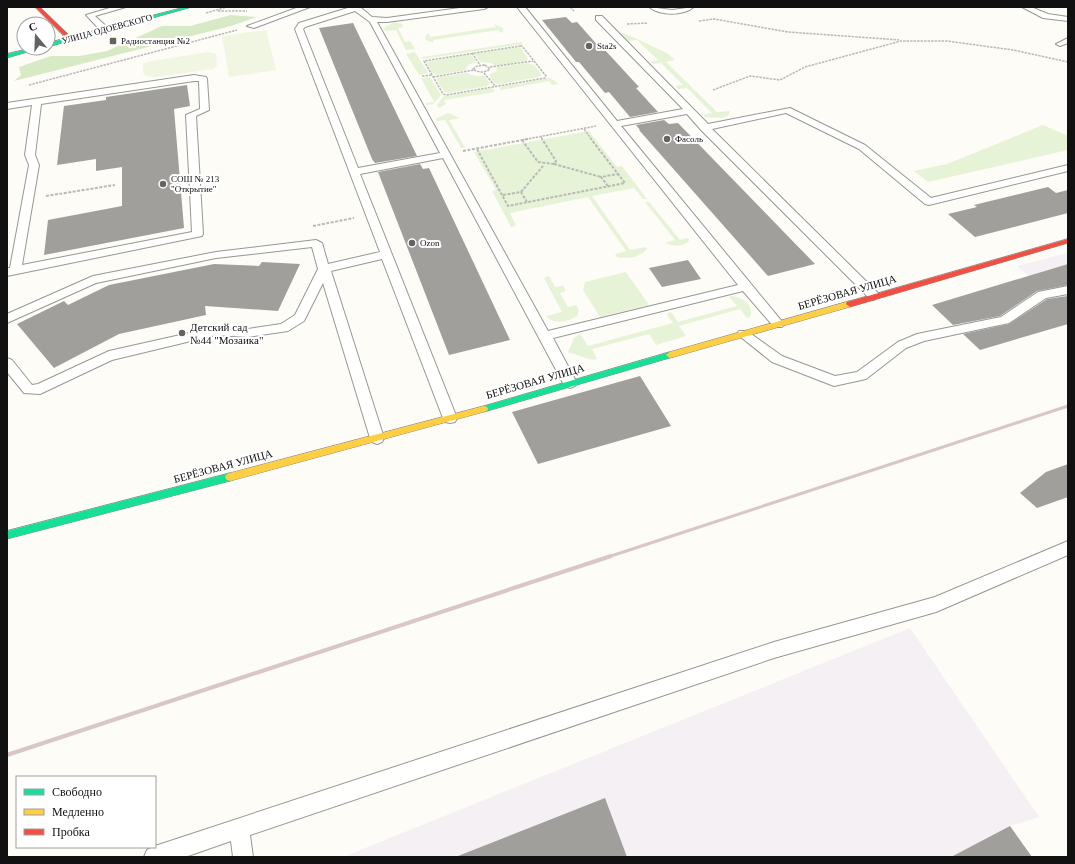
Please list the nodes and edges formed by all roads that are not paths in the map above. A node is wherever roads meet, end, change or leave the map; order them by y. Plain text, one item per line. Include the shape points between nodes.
1 (37, 7) edge
2 (122, 7) edge
3 (190, 7) edge
4 (306, 7) edge
5 (484, 7) edge
6 (521, 7) edge
7 (653, 7) edge
8 (690, 7) edge
9 (1026, 7) edge
10 (356, 8) edge
11 (1068, 17) edge
12 (599, 18) dead end
13 (369, 19) junction
14 (251, 26) road end
15 (105, 30) junction
16 (70, 39) junction
17 (1068, 40) edge
18 (56, 43) edge
19 (1060, 44) dead end
20 (37, 101) junction
21 (7, 106) edge
22 (689, 111) junction
23 (778, 112) junction
24 (787, 120) dead end
25 (615, 124) junction
26 (704, 128) junction
27 (446, 155) junction
28 (1068, 168) edge
29 (354, 172) junction
30 (1068, 241) edge
31 (387, 254) junction
32 (324, 269) junction
33 (11, 271) edge
34 (746, 287) junction
35 (1068, 290) edge
36 (874, 296) junction
37 (7, 319) edge
38 (778, 324) junction
39 (743, 334) junction
40 (545, 336) junction
41 (7, 363) edge
42 (570, 383) junction
43 (450, 418) junction
44 (377, 438) junction
45 (7, 536) edge
46 (1068, 548) edge
47 (239, 828) junction
48 (154, 857) edge
49 (243, 857) edge

1 - 16 street
2 - 15 lane via 90,15
3 - 15 street, УЛИЦА ОДОЕВСКОГО
4 - 14 lane
5 - 13 lane via 387,20
6 - 25 lane
7 - 8 lane via 667,13 675,13
9 - 11 lane via 1057,19
10 - 13 lane
10 - 29 lane via 302,24 299,29
12 - 22 lane
13 - 27 lane
15 - 16 street, УЛИЦА ОДОЕВСКОГО
16 - 18 street, УЛИЦА ОДОЕВСКОГО
17 - 19 lane
20 - 21 lane
20 - 33 lane via 30,155 34,165
20 - 33 lane via 194,78 203,79 205,110 191,115 198,234
22 - 25 lane
22 - 26 lane
23 - 24 lane
23 - 26 lane
23 - 28 lane via 786,110 862,147 929,202
25 - 34 lane
26 - 36 lane
27 - 29 lane
27 - 40 lane
29 - 31 lane
30 - 36 street, БЕРЁЗОВАЯ УЛИЦА
31 - 32 lane
31 - 43 lane
32 - 37 lane via 316,243 216,255 93,280
32 - 41 lane via 300,318 284,328 248,333 216,331 109,356 40,389 29,390
32 - 44 lane
34 - 38 lane
34 - 40 lane
35 - 39 lane via 1042,295 1005,320 921,337 902,345 861,376 834,381 777,359
36 - 38 street, БЕРЁЗОВАЯ УЛИЦА
38 - 39 street, БЕРЁЗОВАЯ УЛИЦА
39 - 42 street, БЕРЁЗОВАЯ УЛИЦА
40 - 42 lane
42 - 43 street, БЕРЁЗОВАЯ УЛИЦА
43 - 44 street, БЕРЁЗОВАЯ УЛИЦА
44 - 45 street, БЕРЁЗОВАЯ УЛИЦА
46 - 47 lane via 936,604 774,650
47 - 48 lane
47 - 49 lane

